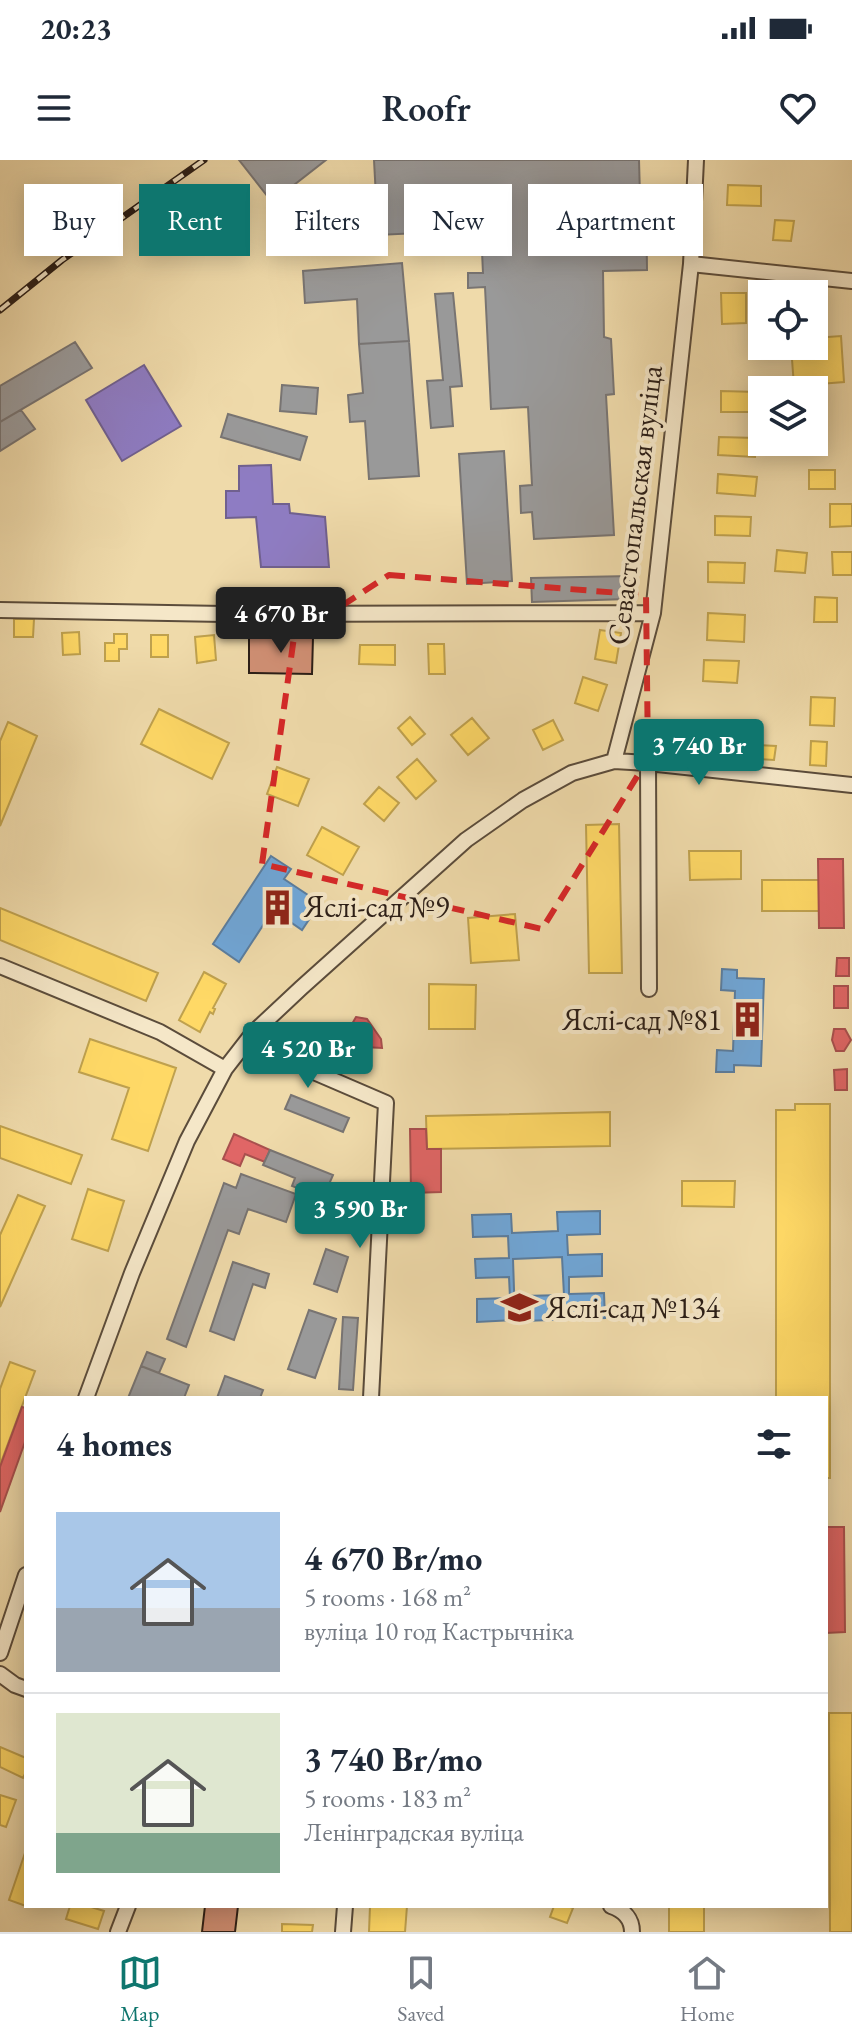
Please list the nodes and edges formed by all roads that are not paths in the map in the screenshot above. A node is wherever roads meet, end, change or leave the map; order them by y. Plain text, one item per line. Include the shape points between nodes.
1 (696, 160) edge
2 (691, 264) junction
3 (852, 281) edge
4 (0, 610) edge
5 (653, 613) junction
6 (614, 761) junction
7 (648, 763) junction
8 (852, 785) edge
9 (0, 966) edge
10 (649, 989) dead end
11 (253, 1033) junction
12 (225, 1069) junction
13 (87, 1396) edge
14 (371, 1396) edge
15 (24, 1581) edge
16 (0, 1653) edge
17 (0, 1674) edge
18 (24, 1688) edge
19 (127, 1908) edge
20 (345, 1908) edge
21 (617, 1908) edge
22 (632, 1929) edge
23 (118, 1932) edge
24 (343, 1932) edge

1 - 2 street, Севастопальская вуліца
2 - 3 street
2 - 5 street, Севастопальская вуліца
4 - 5 street
5 - 6 street, Севастопальская вуліца
6 - 7 street
6 - 11 street via 541,789 466,840
7 - 8 street
7 - 10 street
9 - 12 street via 160,1032
11 - 12 street
11 - 14 street via 314,1072 386,1103
12 - 13 street via 168,1184
15 - 16 street
17 - 18 street
19 - 23 street
20 - 24 street
21 - 22 street via 628,1916

